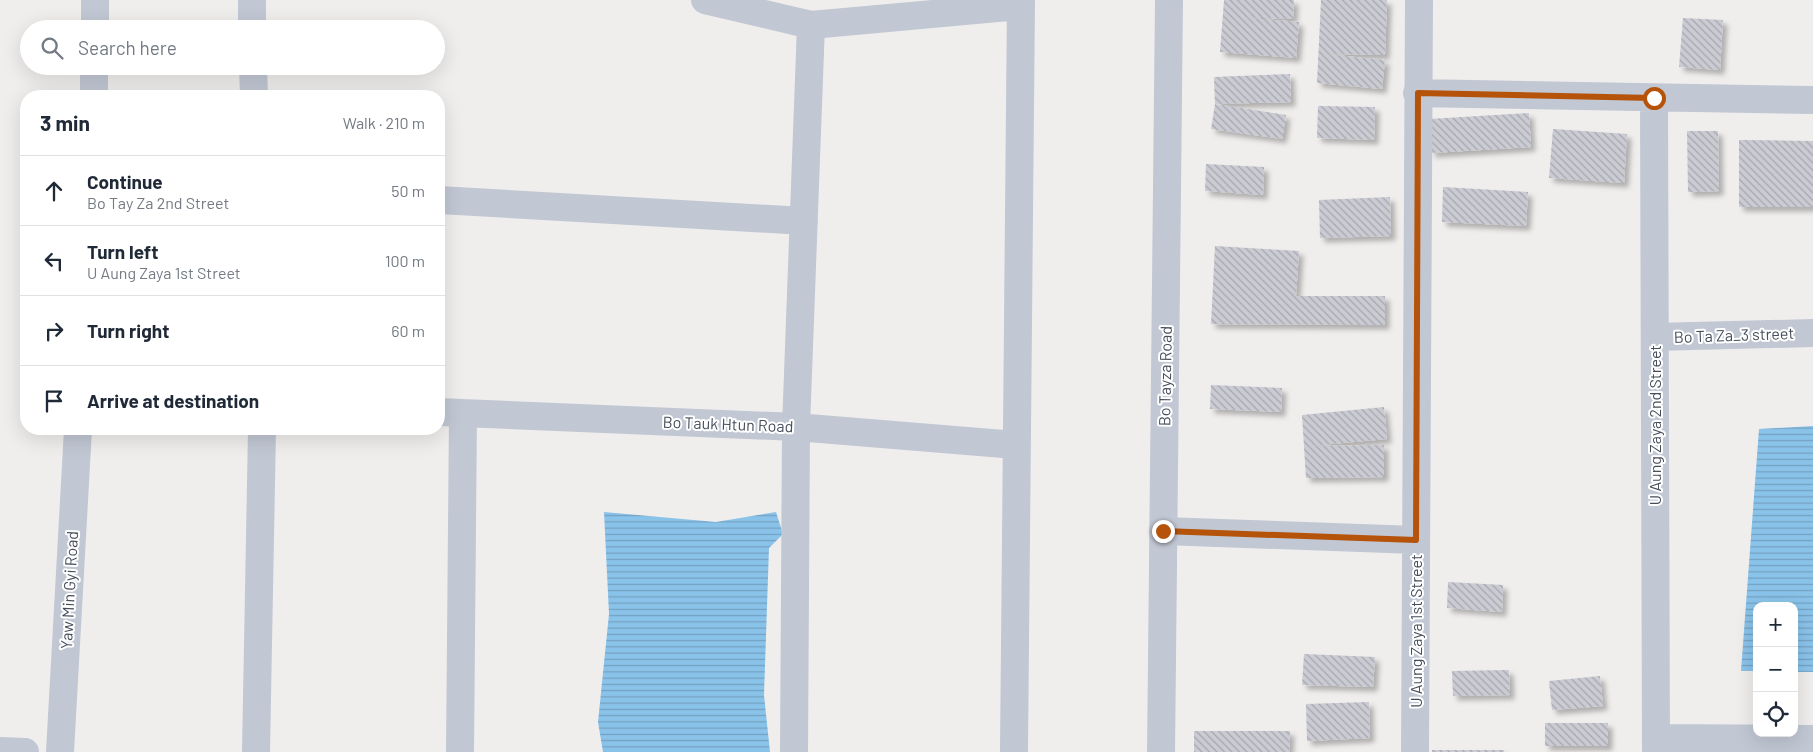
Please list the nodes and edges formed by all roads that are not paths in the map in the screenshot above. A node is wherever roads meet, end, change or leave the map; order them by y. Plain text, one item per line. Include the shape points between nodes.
1 (95, 0) edge
2 (252, 0) edge
3 (705, 0) edge
4 (1169, 0) edge
5 (1419, 0) edge
6 (1021, 3) edge
7 (95, 20) edge
8 (252, 20) edge
9 (811, 25) junction
10 (94, 75) edge
11 (253, 75) edge
12 (94, 90) edge
13 (254, 90) edge
14 (1418, 93) junction
15 (1654, 98) junction
16 (1813, 100) edge
17 (445, 200) edge
18 (804, 221) junction
19 (1813, 333) edge
20 (1655, 337) junction
21 (451, 412) edge
22 (796, 426) junction
23 (78, 435) edge
24 (262, 435) edge
25 (1016, 445) junction
26 (1163, 531) junction
27 (1416, 540) junction
28 (1813, 739) edge
29 (1656, 745) edge
30 (0, 751) edge
31 (25, 752) edge
32 (60, 752) edge
33 (256, 752) edge
34 (460, 752) edge
35 (794, 752) edge
36 (1014, 752) edge
37 (1161, 752) edge
38 (1415, 752) edge

1 - 7 street
2 - 8 street
3 - 9 street
4 - 26 street, Bo Tayza Road
5 - 14 street, U Aung Zaya 1st Street
6 - 9 street
6 - 25 street
9 - 18 street
10 - 12 street
11 - 13 street
14 - 15 street
14 - 27 street, U Aung Zaya 1st Street
15 - 16 street
15 - 20 street, U Aung Zaya 2nd Street
17 - 18 street
18 - 22 street
19 - 20 street, Bo Ta Za_3 street
20 - 29 street, U Aung Zaya 2nd Street
21 - 22 street, Bo Tauk Htun Road
21 - 34 street
22 - 25 street, Bo Tauk Htun Road
22 - 35 street
23 - 32 street, Yaw Min Gyi Road
24 - 33 street
25 - 36 street
26 - 27 street
26 - 37 street, Bo Tayza Road
27 - 38 street, U Aung Zaya 1st Street
28 - 29 street
30 - 31 street

